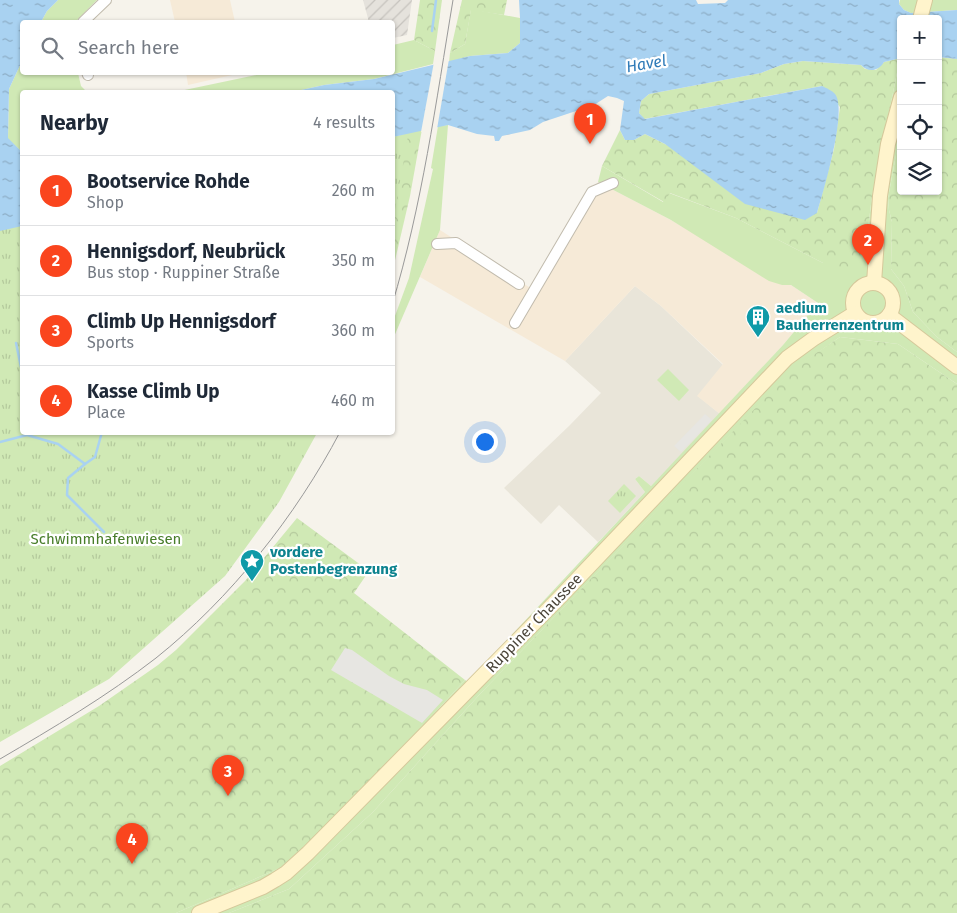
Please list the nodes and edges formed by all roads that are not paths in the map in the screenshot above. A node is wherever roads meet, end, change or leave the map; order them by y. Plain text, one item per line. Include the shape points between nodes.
1 (106, 0) edge
2 (925, 0) edge
3 (921, 15) edge
4 (85, 20) edge
5 (899, 105) edge
6 (613, 183) dead end
7 (437, 244) dead end
8 (874, 283) junction
9 (519, 284) dead end
10 (855, 313) junction
11 (889, 315) junction
12 (515, 322) dead end
13 (957, 367) edge
14 (199, 913) edge

1 - 4 street
2 - 3 main road
5 - 8 main road via 888,144 880,196
6 - 12 street via 592,192
7 - 9 street via 456,243
8 - 10 main road via 857,291 853,302
8 - 11 main road via 891,295 893,302
10 - 11 main road via 864,322 871,323 884,320
10 - 14 main road, Ruppiner Chaussee via 787,358 556,600 286,873 263,887
11 - 13 main road

